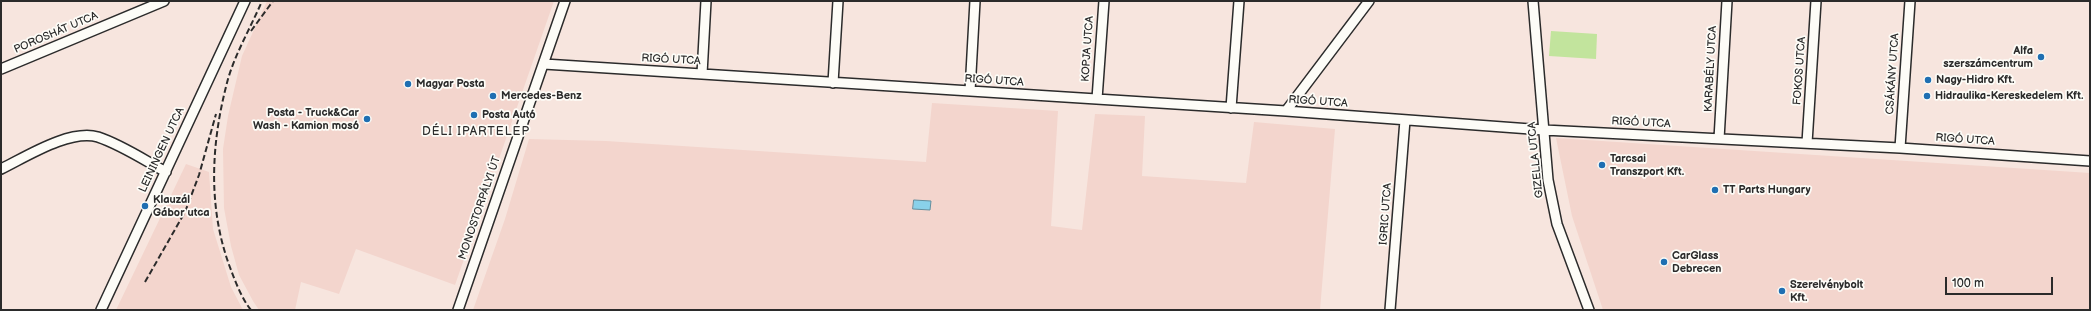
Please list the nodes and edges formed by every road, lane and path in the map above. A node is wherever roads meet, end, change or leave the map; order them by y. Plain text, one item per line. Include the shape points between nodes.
1 (164, 1) edge
2 (245, 1) edge
3 (565, 1) edge
4 (706, 1) edge
5 (838, 1) edge
6 (976, 1) edge
7 (1104, 1) edge
8 (1239, 1) edge
9 (1369, 1) edge
10 (1533, 1) edge
11 (1727, 1) edge
12 (1816, 1) edge
13 (1910, 1) edge
14 (544, 64) junction
15 (1, 69) edge
16 (702, 74) junction
17 (833, 83) junction
18 (970, 91) junction
19 (1097, 99) junction
20 (1231, 108) junction
21 (1286, 111) junction
22 (1405, 120) junction
23 (1544, 130) junction
24 (1719, 139) junction
25 (1808, 143) junction
26 (1900, 148) junction
27 (2090, 161) edge
28 (1, 169) edge
29 (166, 172) junction
30 (101, 310) edge
31 (458, 310) edge
32 (1390, 310) edge
33 (1589, 310) edge

1 - 15 street, POROSHÁT UTCA
2 - 29 street, LEININGEN UTCA
3 - 14 street, MONOSTORPÁLYI ÚT
4 - 16 street
5 - 17 street
6 - 18 street
7 - 19 street, KOPJA UTCA
8 - 20 street
9 - 21 street
10 - 23 street, GIZELLA UTCA
11 - 24 street, KARABÉLY UTCA
12 - 25 street, FOKOS UTCA
13 - 26 street, CSÁKÁNY UTCA
14 - 16 street, RIGÓ UTCA
14 - 31 street, MONOSTORPÁLYI ÚT via 523,118
16 - 17 street, RIGÓ UTCA
17 - 18 street, RIGÓ UTCA
18 - 19 street, RIGÓ UTCA
19 - 20 street, RIGÓ UTCA
20 - 21 street, RIGÓ UTCA
21 - 22 street, RIGÓ UTCA
22 - 23 street, RIGÓ UTCA
22 - 32 street, IGRIC UTCA
23 - 24 street, RIGÓ UTCA
23 - 33 street, GIZELLA UTCA via 1548,180 1557,224
24 - 25 street, RIGÓ UTCA
25 - 26 street, RIGÓ UTCA
26 - 27 street, RIGÓ UTCA
28 - 29 street via 44,147 83,136 97,137 116,145
29 - 30 street, LEININGEN UTCA

